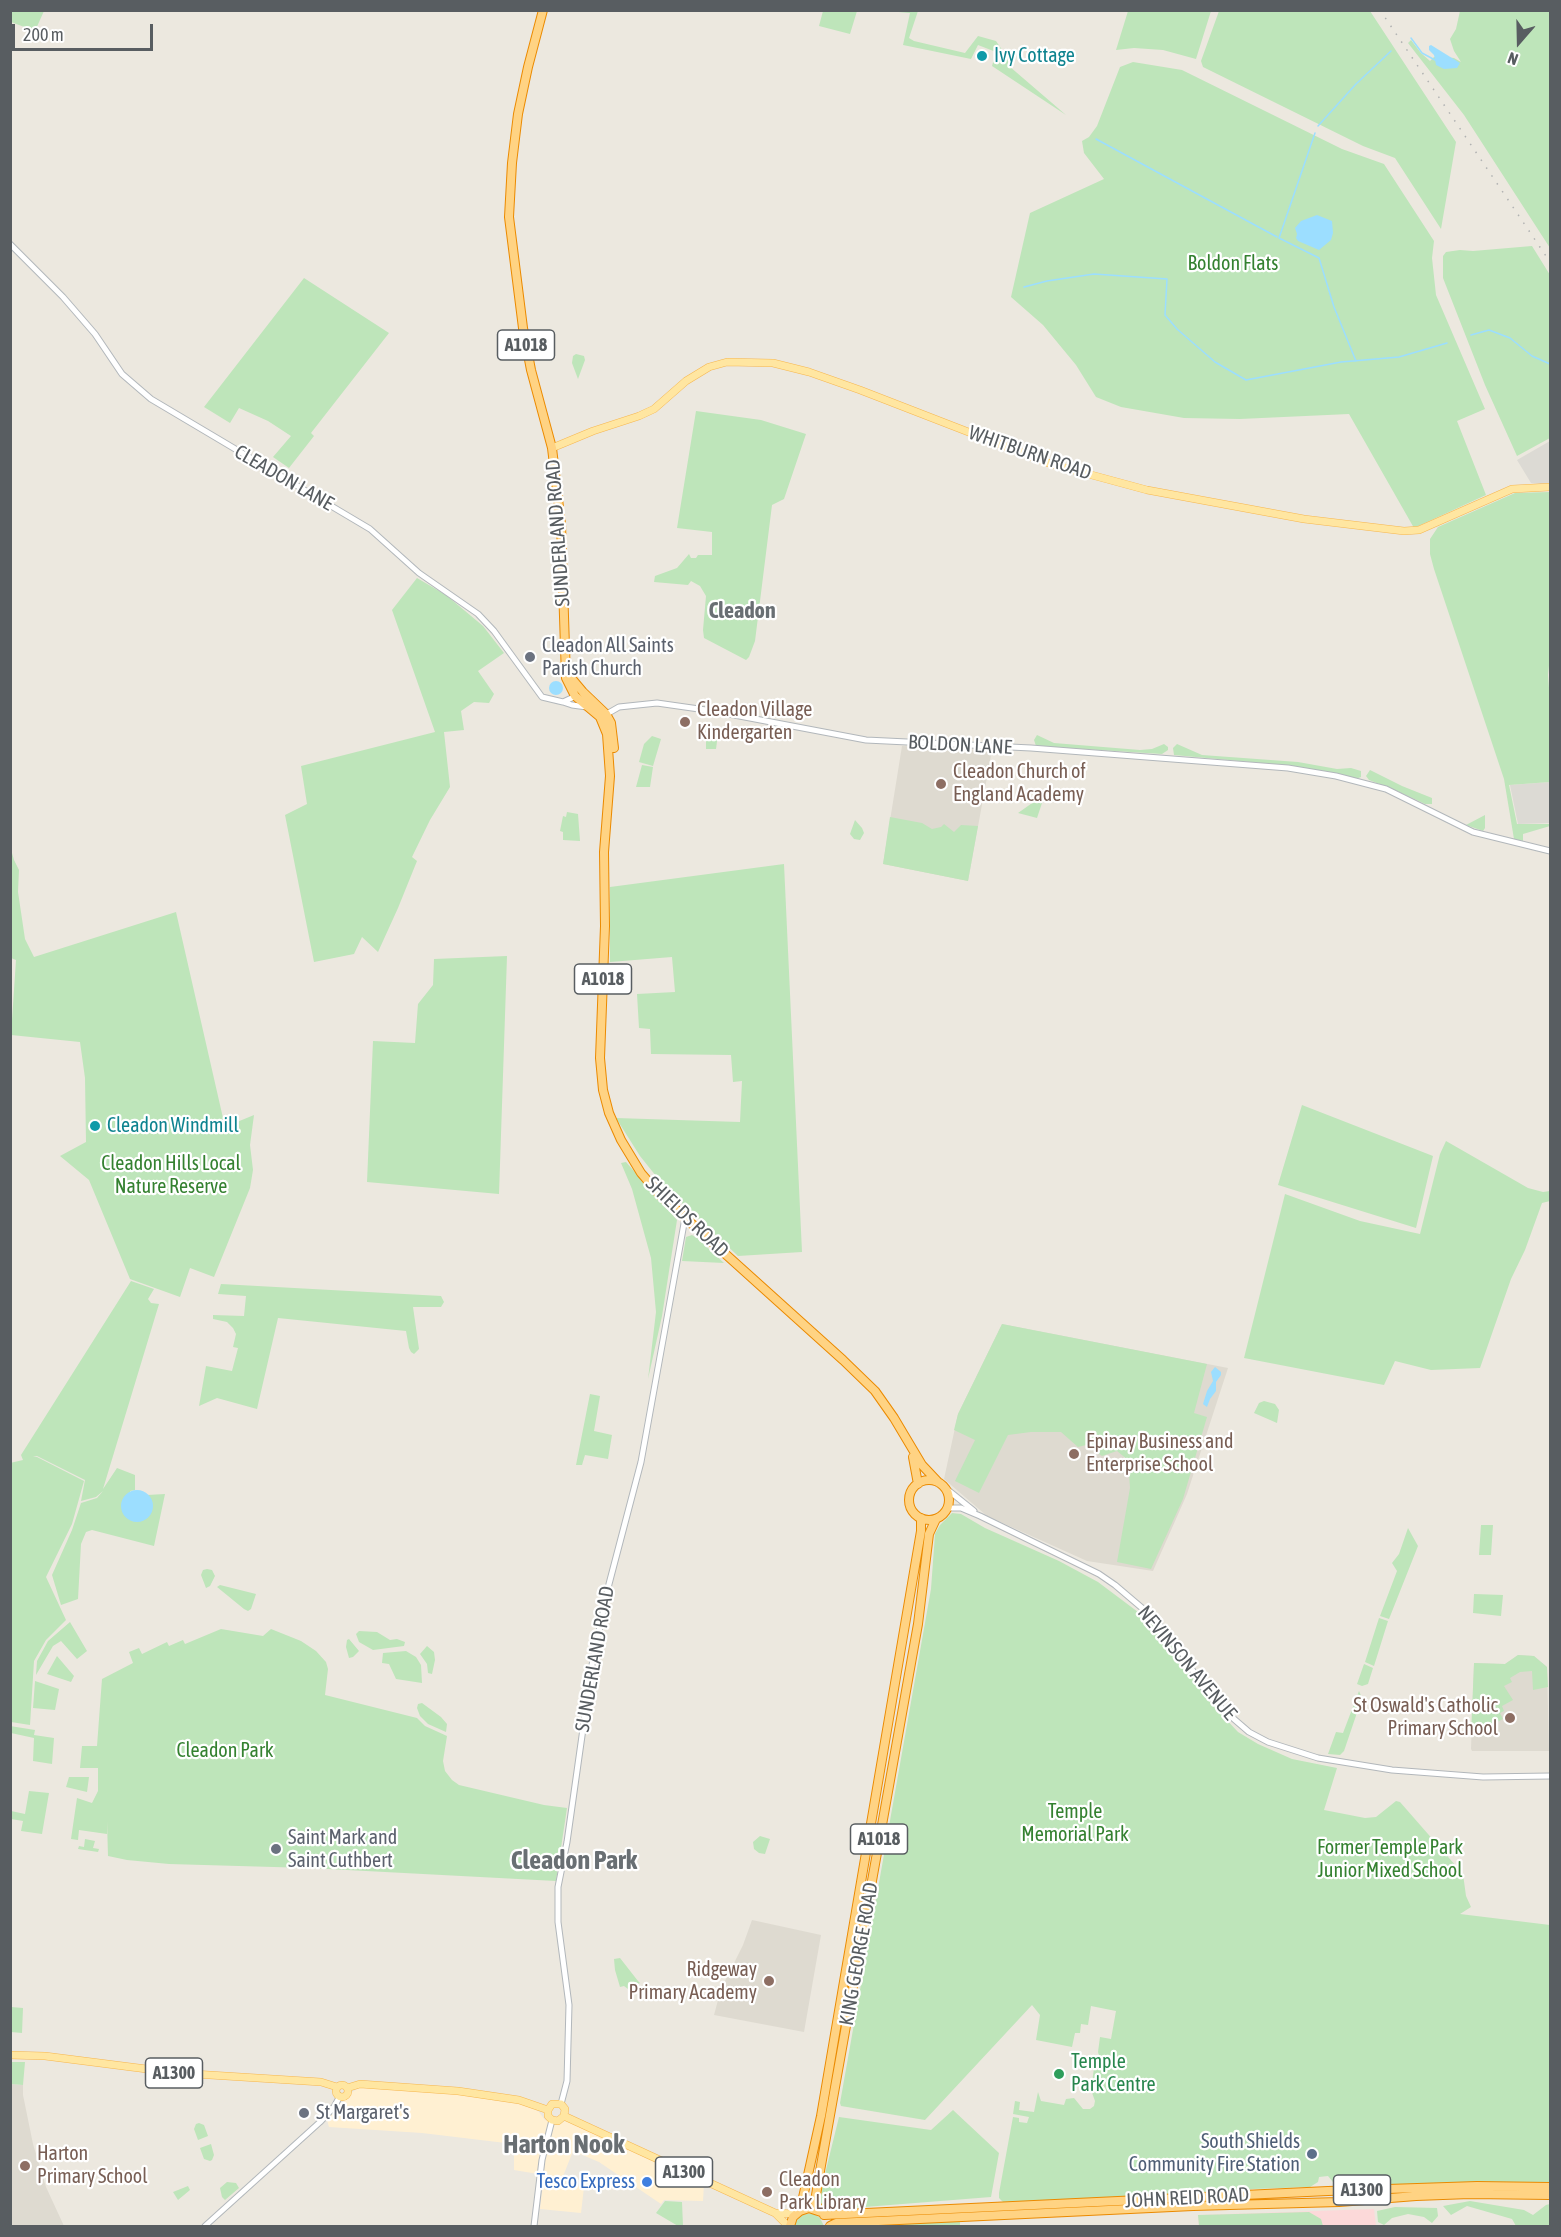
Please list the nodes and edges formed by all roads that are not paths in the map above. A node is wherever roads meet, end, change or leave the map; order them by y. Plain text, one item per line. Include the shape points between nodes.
1 (543, 10) edge
2 (10, 244) edge
3 (552, 448) junction
4 (1551, 487) edge
5 (579, 694) junction
6 (563, 702) junction
7 (589, 708) junction
8 (603, 715) junction
9 (1551, 851) edge
10 (685, 1218) junction
11 (912, 1450) junction
12 (918, 1484) junction
13 (940, 1484) junction
14 (948, 1508) junction
15 (980, 1516) junction
16 (921, 1518) junction
17 (936, 1519) junction
18 (881, 1762) junction
19 (892, 1764) junction
20 (1551, 1776) edge
21 (857, 1899) junction
22 (868, 1901) junction
23 (851, 1931) junction
24 (862, 1934) junction
25 (10, 2055) edge
26 (828, 2071) junction
27 (838, 2072) junction
28 (337, 2087) junction
29 (347, 2088) junction
30 (340, 2096) junction
31 (561, 2104) junction
32 (548, 2110) junction
33 (564, 2116) junction
34 (552, 2120) junction
35 (1551, 2187) edge
36 (1551, 2195) edge
37 (798, 2212) junction
38 (775, 2213) junction
39 (822, 2213) junction
40 (205, 2226) edge
41 (534, 2226) edge
42 (789, 2226) edge
43 (830, 2226) edge

1 - 3 highway, SUNDERLAND ROAD / A1018 via 518,114 509,217 531,370
2 - 6 street, CLEADON LANE via 95,334 122,374 151,399 370,529 419,573 478,614 540,695
3 - 4 main road, WHITBURN ROAD via 647,412 709,367 727,362 773,363 860,390 1051,464 1147,490 1304,519 1419,530 1512,489
3 - 5 highway, SUNDERLAND ROAD / A1018 via 561,524 565,670 567,683
5 - 6 street
5 - 7 highway, A1018
5 - 8 highway, A1018
6 - 7 street, CLEADON LANE
7 - 8 highway, A1018
8 - 9 street, BOLDON LANE via 619,706 657,703 866,740 983,745 1319,773 1397,794 1473,832
8 - 10 highway, SHIELDS ROAD / A1018 via 610,776 604,852 600,1058 603,1090 609,1113 630,1157 661,1196
10 - 11 highway, SHIELDS ROAD / A1018 via 874,1391
10 - 31 street, SUNDERLAND ROAD via 643,1452 594,1654 558,1887 569,2015 567,2081
11 - 12 highway, SHIELDS ROAD / A1018
11 - 13 highway, SHIELDS ROAD / A1018
12 - 13 highway
12 - 16 highway, A1018 via 910,1503
13 - 14 highway, A1018 via 949,1496
13 - 15 street, NEVINSON AVENUE
14 - 15 street, NEVINSON AVENUE via 961,1508
14 - 17 highway
15 - 20 street, NEVINSON AVENUE via 1099,1574 1125,1592 1166,1632 1220,1707 1249,1732 1268,1742 1318,1758 1392,1770 1483,1777
16 - 17 highway
16 - 18 highway, KING GEORGE ROAD / A1018
17 - 19 highway, KING GEORGE ROAD / A1018 via 929,1534 918,1624
18 - 19 highway
18 - 21 highway, KING GEORGE ROAD / A1018
19 - 22 highway, KING GEORGE ROAD / A1018
21 - 22 highway
21 - 23 highway, KING GEORGE ROAD / A1018
22 - 24 highway, KING GEORGE ROAD / A1018
23 - 24 highway
23 - 26 highway, KING GEORGE ROAD / A1018
24 - 27 highway, KING GEORGE ROAD / A1018
25 - 28 main road, A1300 via 178,2073 321,2082
26 - 27 highway
26 - 37 highway, KING GEORGE ROAD / A1018
27 - 39 highway, KING GEORGE ROAD / A1018 via 815,2201
28 - 29 main road
28 - 30 main road
29 - 30 main road via 346,2095
29 - 32 main road via 360,2084 458,2091 519,2100
30 - 40 street via 320,2122
31 - 32 main road via 552,2104
31 - 33 main road
32 - 34 main road
33 - 34 main road
33 - 38 main road, A1300
34 - 41 street via 542,2160
35 - 39 highway, JOHN REID ROAD / A1300 via 1351,2190
36 - 43 highway, JOHN REID ROAD / A1300 via 1416,2196
37 - 38 main road, A1300
37 - 39 highway, JOHN REID ROAD via 809,2208
37 - 42 highway, KING GEORGE ROAD
38 - 42 main road, A1300
39 - 43 highway

